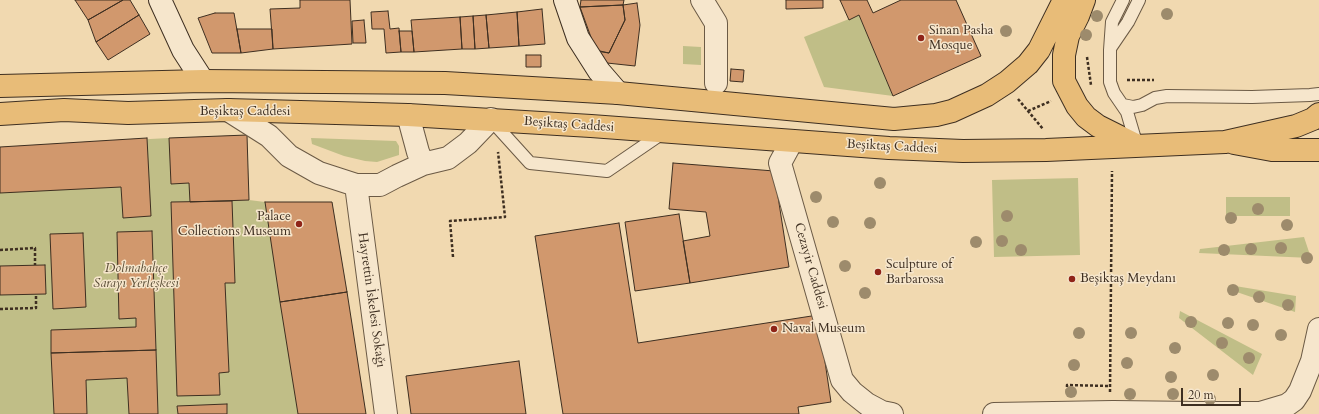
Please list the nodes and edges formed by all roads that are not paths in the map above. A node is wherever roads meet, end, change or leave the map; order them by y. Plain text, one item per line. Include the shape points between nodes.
1 (160, 0) edge
2 (565, 0) edge
3 (702, 0) edge
4 (1064, 0) edge
5 (1084, 0) edge
6 (1123, 0) edge
7 (1139, 0) edge
8 (1110, 50) junction
9 (203, 81) junction
10 (716, 83) dead end
11 (0, 86) edge
12 (618, 93) junction
13 (1319, 94) edge
14 (1123, 105) junction
15 (228, 110) junction
16 (0, 114) edge
17 (1319, 114) edge
18 (408, 115) junction
19 (491, 120) junction
20 (665, 132) junction
21 (792, 141) junction
22 (1225, 142) junction
23 (1138, 146) junction
24 (1319, 150) edge
25 (423, 164) junction
26 (356, 186) junction
27 (1319, 329) edge
28 (1261, 413) edge
29 (386, 414) edge
30 (892, 414) edge
31 (994, 414) edge

1 - 9 street via 183,50
2 - 12 street via 578,38 599,71
3 - 10 street via 716,23
4 - 12 main road via 1028,64 988,94 958,109 936,115 878,119
5 - 23 main road via 1068,36 1064,55 1064,81 1086,117 1098,126
6 - 8 lane via 1112,22
7 - 8 lane
8 - 14 lane via 1110,82
9 - 11 main road
9 - 12 main road via 445,83
13 - 14 lane via 1252,97 1166,96 1154,98 1134,107
14 - 23 lane
15 - 16 main road, Beşiktaş Caddesi via 128,113 64,110
15 - 18 main road, Beşiktaş Caddesi
15 - 26 street via 269,136 289,156 319,173
17 - 22 main road via 1296,126
18 - 19 main road, Beşiktaş Caddesi
18 - 25 street
19 - 20 main road, Beşiktaş Caddesi
19 - 20 lane via 530,163 607,171
19 - 25 street via 468,143 448,158
20 - 21 main road, Beşiktaş Caddesi
21 - 23 main road, Beşiktaş Caddesi via 963,151
21 - 30 street, Cezayir Caddesi via 780,163 842,380 867,404
22 - 23 main road, Beşiktaş Caddesi
22 - 24 main road via 1272,150
25 - 26 street via 380,185
26 - 29 street, Hayrettin İskelesi Sokağı
27 - 28 street via 1312,361 1294,400 1287,405
28 - 31 street

